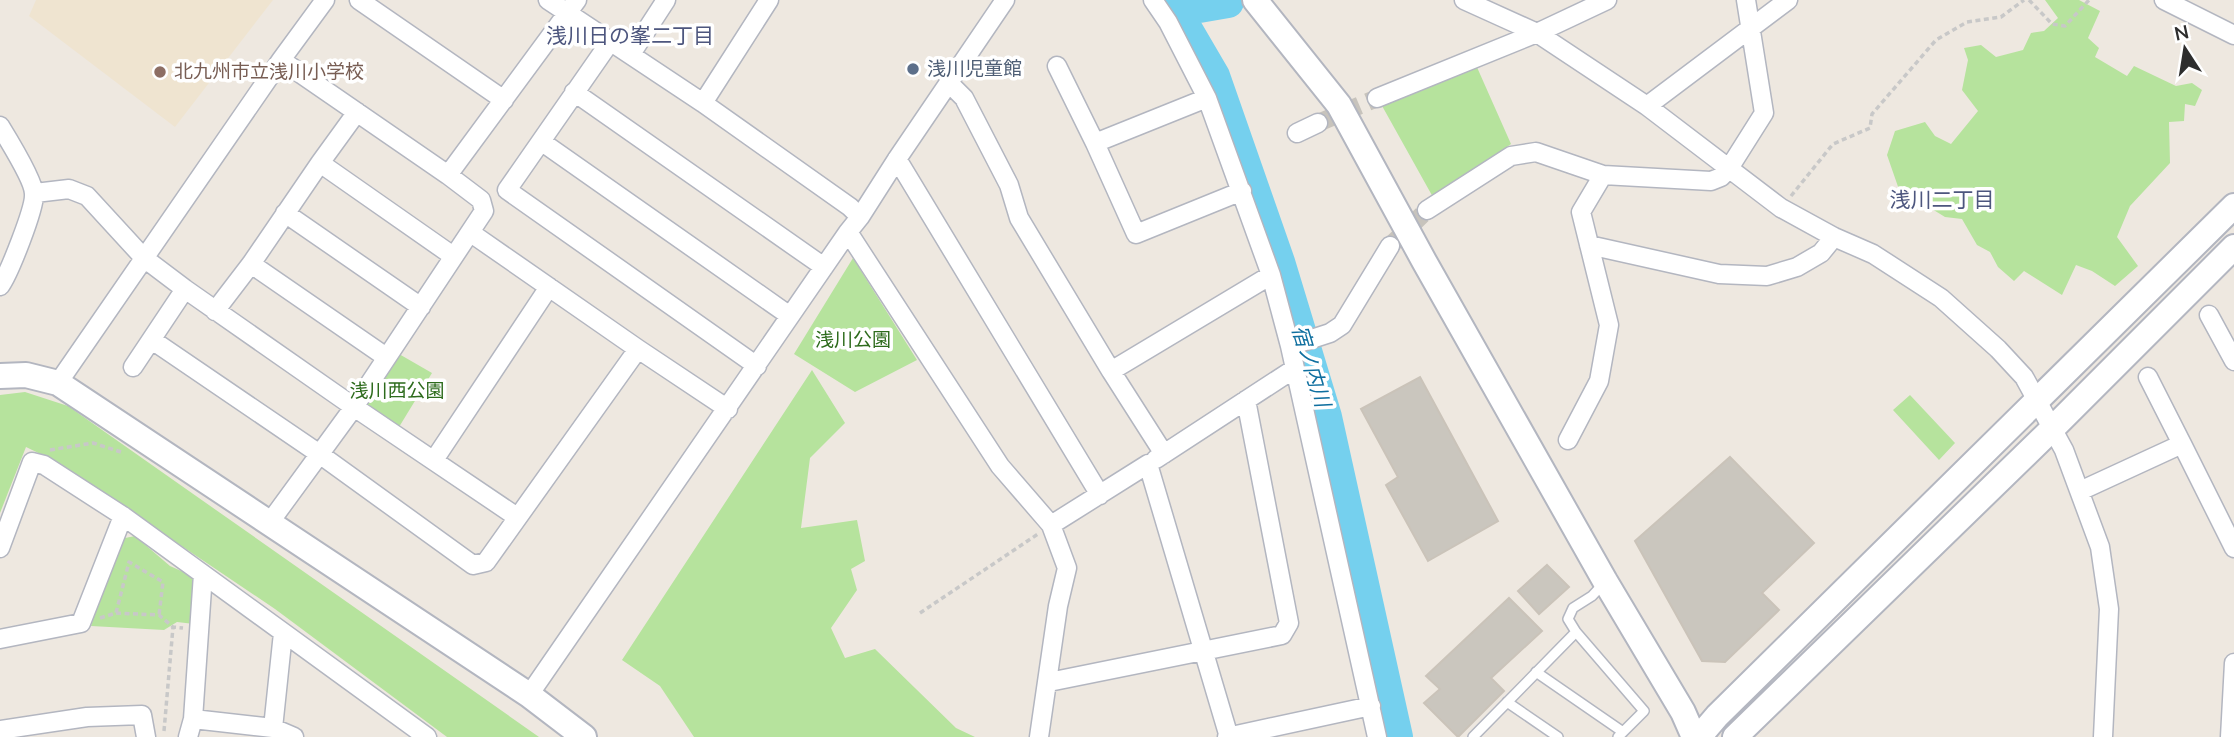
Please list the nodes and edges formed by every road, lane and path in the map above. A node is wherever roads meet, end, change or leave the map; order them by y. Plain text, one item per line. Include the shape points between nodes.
1 (325, 0) edge
2 (359, 0) edge
3 (548, 0) edge
4 (666, 0) edge
5 (769, 0) edge
6 (1005, 0) edge
7 (1153, 0) edge
8 (1255, 0) edge
9 (1464, 0) edge
10 (1607, 0) edge
11 (1746, 0) edge
12 (1788, 0) edge
13 (2027, 0) edge
14 (2089, 0) edge
15 (2164, 0) edge
16 (573, 7) edge
17 (1751, 27) junction
18 (1537, 33) junction
19 (2234, 34) edge
20 (610, 42) junction
21 (631, 54) junction
22 (281, 60) junction
23 (1057, 66) dead end
24 (950, 83) junction
25 (574, 93) junction
26 (1207, 98) junction
27 (1377, 98) tunnel mouth
28 (504, 100) junction
29 (703, 103) junction
30 (1647, 106) junction
31 (356, 112) junction
32 (1318, 123) tunnel mouth
33 (0, 126) edge
34 (1297, 133) dead end
35 (542, 142) junction
36 (1095, 143) junction
37 (897, 159) junction
38 (320, 163) junction
39 (1728, 170) junction
40 (448, 175) junction
41 (1603, 175) junction
42 (1242, 191) junction
43 (35, 193) junction
44 (2234, 206) edge
45 (1781, 208) junction
46 (1427, 210) tunnel mouth
47 (285, 213) junction
48 (860, 217) junction
49 (848, 232) junction
50 (471, 233) junction
51 (1834, 237) junction
52 (1589, 245) junction
53 (1390, 246) tunnel mouth
54 (2234, 247) edge
55 (453, 256) junction
56 (144, 258) junction
57 (251, 264) junction
58 (824, 267) junction
59 (1271, 275) junction
60 (0, 286) edge
61 (549, 287) junction
62 (185, 289) junction
63 (421, 307) junction
64 (215, 311) junction
65 (2209, 315) dead end
66 (790, 316) junction
67 (152, 340) junction
68 (1294, 344) junction
69 (638, 349) junction
70 (386, 358) junction
71 (2234, 361) edge
72 (757, 366) junction
73 (133, 367) dead end
74 (1294, 369) junction
75 (1111, 372) junction
76 (0, 376) edge
77 (2148, 377) dead end
78 (58, 383) junction
79 (1246, 400) junction
80 (2036, 400) junction
81 (354, 407) junction
82 (728, 409) junction
83 (2052, 429) junction
84 (1568, 440) dead end
85 (2182, 444) junction
86 (318, 453) junction
87 (1164, 454) junction
88 (132, 455) dead end
89 (434, 460) junction
90 (44, 464) junction
91 (1148, 464) junction
92 (2080, 491) junction
93 (1101, 495) junction
94 (123, 516) junction
95 (517, 517) junction
96 (270, 522) junction
97 (1051, 525) junction
98 (0, 548) edge
99 (2234, 548) edge
100 (203, 574) junction
101 (1605, 581) junction
102 (116, 613) junction
103 (920, 613) dead end
104 (159, 615) junction
105 (81, 623) junction
106 (173, 627) junction
107 (198, 629) junction
108 (1576, 632) junction
109 (283, 633) junction
110 (0, 639) edge
111 (1203, 651) junction
112 (2234, 663) edge
113 (1536, 672) junction
114 (1049, 682) junction
115 (529, 695) junction
116 (1507, 702) junction
117 (1371, 706) junction
118 (193, 719) junction
119 (272, 728) junction
120 (0, 730) edge
121 (1300, 730) edge
122 (1620, 734) edge
123 (2232, 736) edge
124 (146, 737) edge
125 (163, 737) edge
126 (188, 737) edge
127 (294, 737) edge
128 (427, 737) edge
129 (584, 737) edge
130 (1039, 737) edge
131 (1228, 737) edge
132 (1377, 737) edge
133 (1473, 737) edge
134 (1558, 737) edge
135 (1696, 737) edge
136 (1735, 737) edge
137 (2104, 737) edge

1 - 22 street
2 - 28 street
3 - 16 street
4 - 21 street
5 - 29 street
6 - 24 street
7 - 26 street
8 - 101 street via 1339,105
9 - 18 street
10 - 18 street
11 - 17 street
12 - 17 street
13 - 14 path via 2052,24 2064,26
13 - 45 path via 2001,17 1967,22 1936,40 1872,114 1870,128 1833,144
15 - 19 street
16 - 20 street
16 - 28 street
17 - 30 street
17 - 39 street via 1764,113
18 - 27 street
18 - 30 street
20 - 21 street
20 - 25 street
21 - 29 street
22 - 31 street
22 - 56 street
23 - 36 street
24 - 37 street
24 - 75 street via 964,98 1009,184 1019,218
25 - 35 street
25 - 58 street
26 - 36 street
26 - 42 street
28 - 40 street
29 - 48 street
30 - 39 street
31 - 38 street
31 - 40 street
32 - 34 street
33 - 43 street
35 - 66 street
35 - 72 street via 507,190
36 - 42 street via 1136,234
37 - 48 street
37 - 93 street
38 - 47 street
38 - 55 street
39 - 41 street via 1711,181
39 - 45 street
40 - 50 street via 481,200 484,211
41 - 46 street via 1536,152 1510,156
41 - 52 street via 1581,212
42 - 59 street
43 - 56 street via 69,189 87,196
43 - 60 street
44 - 80 street
45 - 51 street
47 - 57 street
47 - 63 street
48 - 49 street
49 - 58 street
49 - 97 street via 1000,466
50 - 55 street
50 - 61 street
51 - 52 street via 1821,253 1797,267 1767,276 1718,274
51 - 80 street via 1873,254 1941,298 1998,349 2024,377
52 - 84 street via 1609,325 1599,381
53 - 68 street via 1342,325
54 - 83 street
55 - 63 street
56 - 62 street
56 - 78 street
57 - 64 street
57 - 70 street
58 - 66 street
59 - 68 street
59 - 75 street
61 - 69 street
61 - 89 street
62 - 64 street
62 - 67 street
63 - 70 street
64 - 81 street
65 - 71 street
66 - 72 street
67 - 73 street
67 - 86 street
68 - 74 street
69 - 82 street
69 - 95 street
70 - 81 street
72 - 82 street
74 - 79 street
74 - 117 street
75 - 87 street
76 - 78 street via 26,375
77 - 85 street
78 - 96 street
79 - 87 street
79 - 111 street via 1289,623 1283,635
80 - 83 street
80 - 135 street
81 - 86 street
81 - 89 street
82 - 115 street
83 - 92 street
83 - 136 street
85 - 92 street
85 - 99 street
86 - 95 street via 473,565 486,562
86 - 96 street
87 - 91 street
88 - 90 path via 93,443 50,450
89 - 95 street
90 - 94 street
90 - 98 street via 32,462
91 - 93 street
91 - 111 street
92 - 137 street via 2100,547 2109,609
93 - 97 street
94 - 100 street
94 - 105 street
96 - 115 street
97 - 103 path
97 - 114 street via 1067,568
100 - 107 street
100 - 109 street
101 - 108 lane via 1573,608 1568,619
101 - 135 street
102 - 104 path
102 - 104 path via 129,562 163,582
102 - 105 path
104 - 106 path
105 - 110 street
106 - 107 path
106 - 125 path
107 - 118 street
108 - 113 lane
108 - 122 lane via 1644,711
109 - 119 street
109 - 128 street
111 - 114 street
111 - 131 street
112 - 123 street
113 - 116 lane
113 - 122 lane
114 - 130 street
115 - 129 street
116 - 133 lane
116 - 134 lane
117 - 121 street
117 - 132 street
118 - 119 street
118 - 126 street
119 - 127 street
120 - 124 street via 87,717 142,715
121 - 131 street

